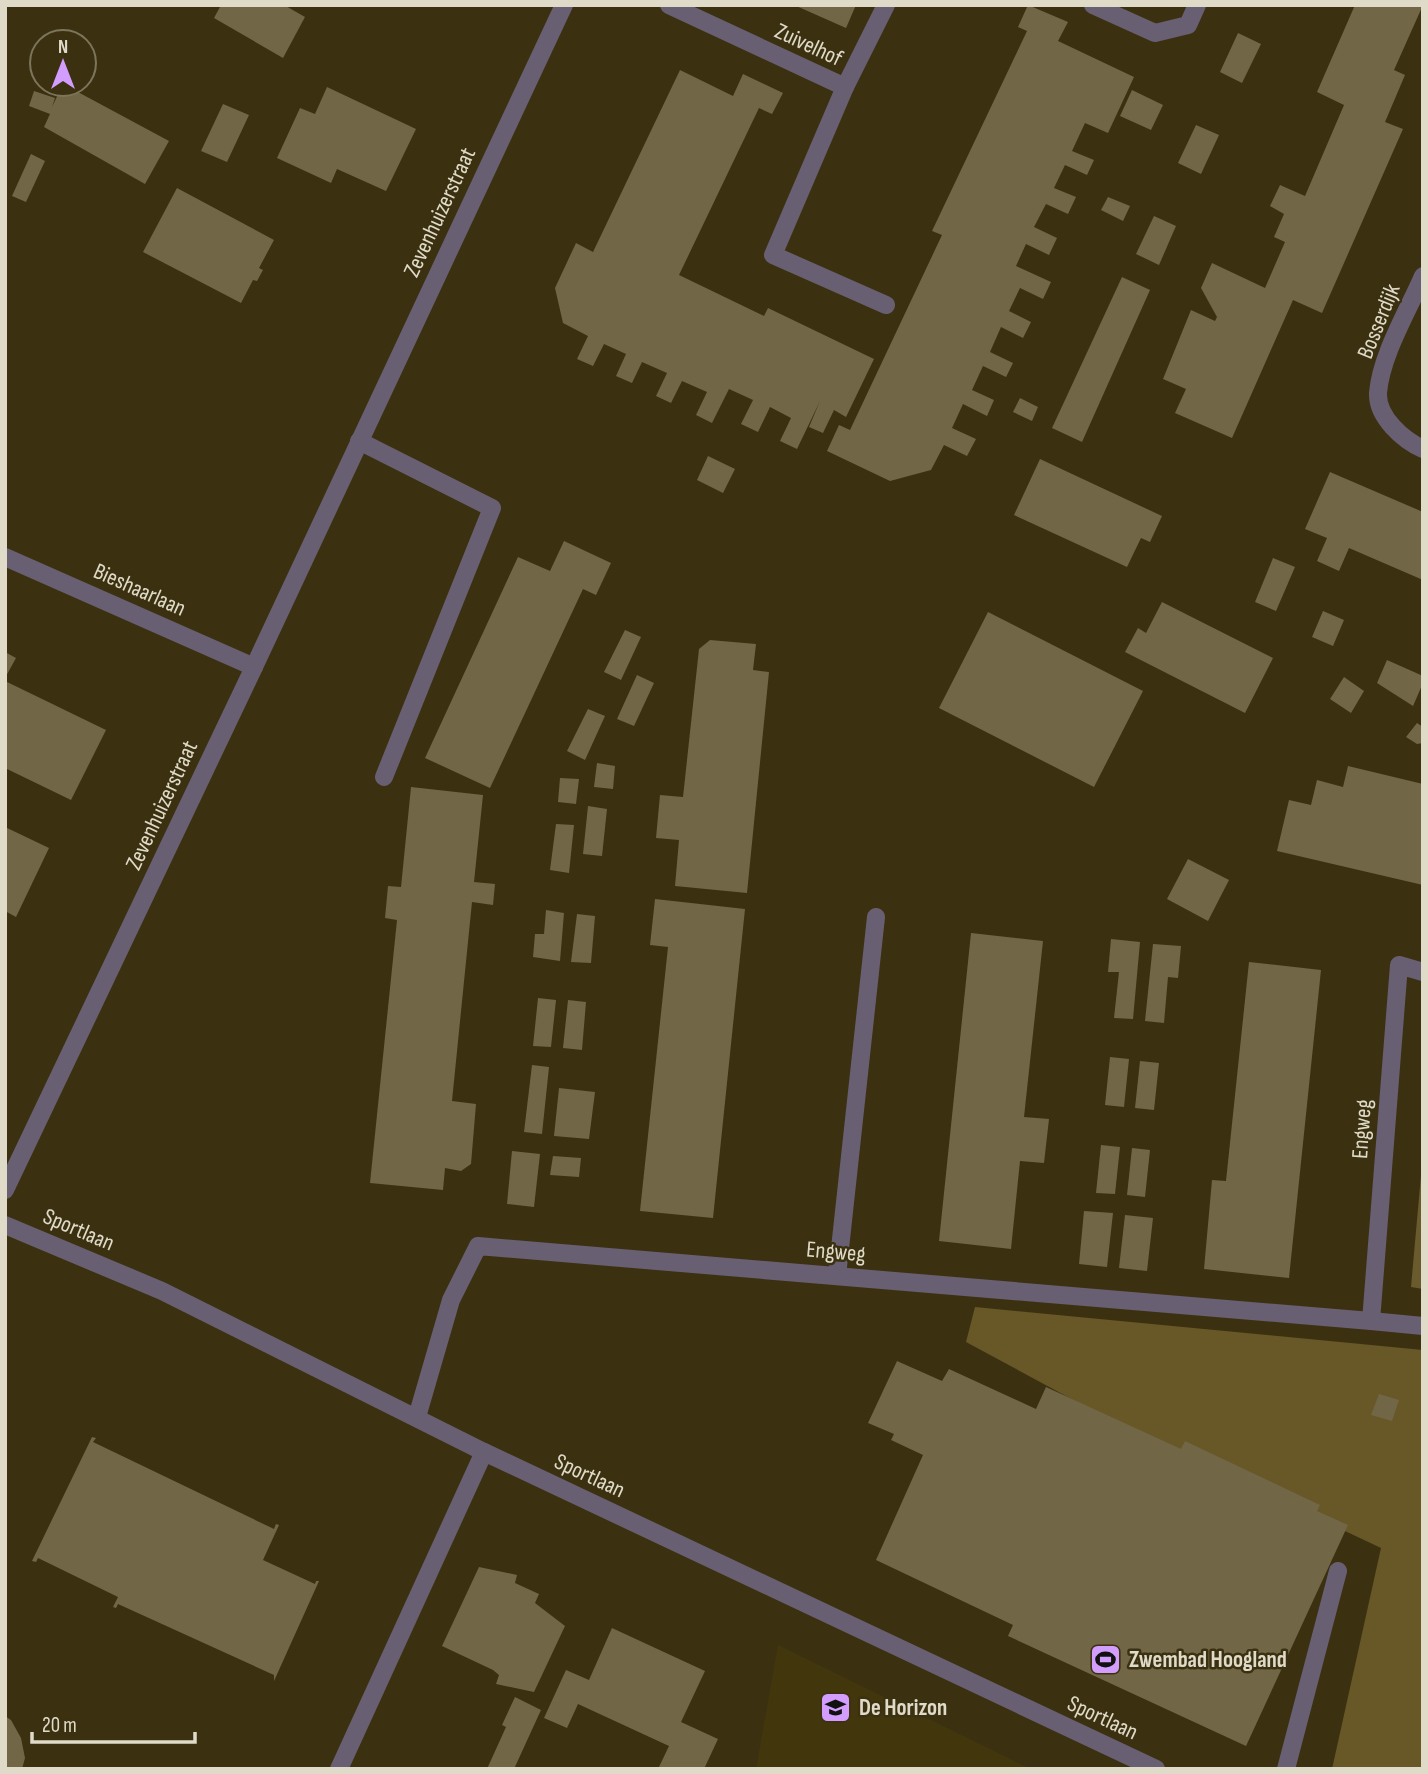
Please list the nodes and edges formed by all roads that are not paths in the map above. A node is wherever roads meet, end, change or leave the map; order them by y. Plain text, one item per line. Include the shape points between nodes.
1 (564, 5) edge
2 (669, 5) edge
3 (886, 5) edge
4 (1093, 5) edge
5 (1197, 5) edge
6 (845, 87) junction
7 (1423, 276) edge
8 (886, 305) dead end
9 (359, 441) junction
10 (1423, 449) edge
11 (5, 557) edge
12 (254, 667) junction
13 (384, 777) dead end
14 (876, 916) dead end
15 (1423, 972) edge
16 (5, 1190) edge
17 (5, 1225) edge
18 (836, 1276) junction
19 (1371, 1321) junction
20 (1423, 1326) edge
21 (417, 1417) junction
22 (484, 1452) junction
23 (1338, 1571) dead end
24 (339, 1769) edge
25 (1156, 1769) edge
26 (1286, 1769) edge

1 - 9 street, Zevenhuizerstraat
2 - 6 street, Zuivelhof
3 - 6 street, Zuivelhof
4 - 5 street via 1155,33 1188,25
6 - 8 street via 773,255
7 - 10 street, Bosserdijk via 1386,359 1378,395 1388,424
9 - 12 street, Zevenhuizerstraat
9 - 13 street via 492,508
11 - 12 street, Bieshaarlaan
12 - 16 street, Zevenhuizerstraat
14 - 18 street
15 - 19 street, Engweg via 1399,965
17 - 21 street, Sportlaan via 162,1291
18 - 19 street, Engweg
18 - 21 street, Engweg via 478,1246 451,1300
19 - 20 street, Engweg
21 - 22 street, Sportlaan
22 - 24 street
22 - 25 street, Sportlaan
23 - 26 street

